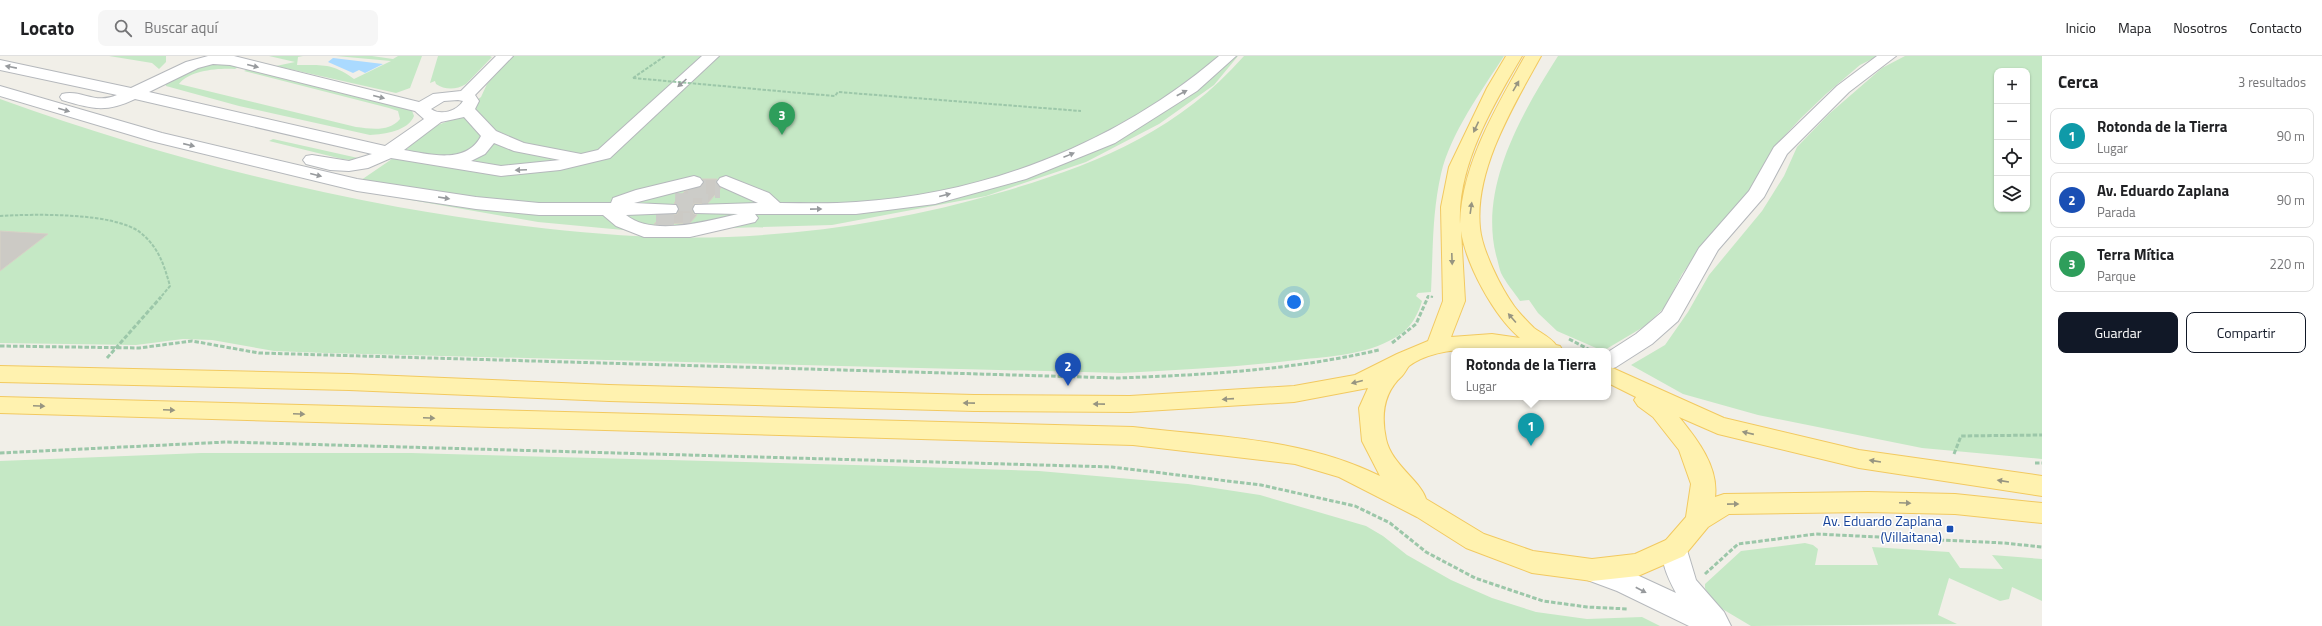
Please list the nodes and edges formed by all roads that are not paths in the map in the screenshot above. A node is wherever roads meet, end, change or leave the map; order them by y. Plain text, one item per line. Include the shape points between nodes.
1 (505, 56) edge
2 (711, 56) edge
3 (1228, 56) edge
4 (1514, 56) edge
5 (1533, 56) edge
6 (1888, 56) edge
7 (176, 57) edge
8 (215, 59) edge
9 (0, 65) edge
10 (35, 72) junction
11 (161, 80) junction
12 (4, 92) edge
13 (133, 94) junction
14 (466, 102) junction
15 (218, 107) junction
16 (429, 113) junction
17 (349, 134) junction
18 (316, 135) junction
19 (490, 135) junction
20 (386, 152) junction
21 (245, 158) junction
22 (585, 159) junction
23 (442, 163) junction
24 (674, 200) junction
25 (708, 203) junction
26 (770, 204) junction
27 (616, 211) junction
28 (754, 216) junction
29 (728, 223) junction
30 (1437, 346) junction
31 (1534, 348) edge
32 (1547, 348) edge
33 (1397, 352) junction
34 (1612, 372) edge
35 (0, 374) edge
36 (0, 405) edge
37 (2042, 486) edge
38 (1426, 510) junction
39 (2042, 513) edge
40 (1699, 520) junction
41 (1675, 548) junction
42 (1592, 570) junction
43 (1717, 626) edge
44 (1720, 626) edge

1 - 14 lane
2 -> 22 lane via 604,154
26 -> 3 lane via 856,208 935,198 1020,175 1109,139 1191,88
4 -> 30 main road via 1495,88 1458,167 1450,206 1454,301
32 -> 5 main road via 1526,334 1501,306 1475,246 1470,228 1470,211 1478,171 1512,92
6 - 34 lane via 1843,89 1780,151 1757,193 1709,248 1670,316 1644,338
7 - 8 lane via 184,62
7 - 10 lane via 173,63 162,70 145,77 120,81 66,70
8 - 11 lane
8 -> 16 lane via 230,60
10 -> 9 lane
10 - 13 lane
11 - 13 lane
11 - 15 lane via 159,84 162,89
12 - 13 lane via 52,92 93,104 113,102
12 -> 21 lane via 156,137
13 - 15 lane
14 - 16 lane via 454,115
14 - 19 lane
15 - 17 lane
15 - 18 lane
16 - 17 lane via 400,132 380,137
16 - 20 lane
17 - 18 lane
18 - 20 lane
19 - 22 lane via 520,147
19 - 23 lane via 487,143 477,152
20 - 21 lane via 363,163 348,166 292,156
20 - 23 lane
21 -> 27 lane via 357,185 476,203 538,209
22 -> 23 lane via 560,165 501,171
24 - 27 lane
24 - 27 lane
24 - 27 lane via 643,194
25 - 26 lane
25 - 26 lane via 745,190
25 - 28 lane
25 - 29 lane
26 - 28 lane
27 - 29 lane via 644,231 690,231
28 - 29 lane
30 - 31 main road via 1492,341
30 - 33 main road
33 -> 35 main road via 1361,382 1294,394 1130,404 974,403 609,393 349,382
33 - 38 main road via 1371,408 1374,441 1393,476
37 -> 34 main road via 1858,459 1718,425
34 - 40 main road via 1661,411 1690,447 1704,484
36 -> 38 main road via 1134,436 1295,455 1347,470
38 - 42 main road via 1475,541 1532,562
40 -> 39 main road via 1724,504 1939,504
40 - 41 main road
41 - 42 main road via 1638,565
41 - 44 lane via 1676,566 1684,586
42 -> 43 lane via 1627,583

